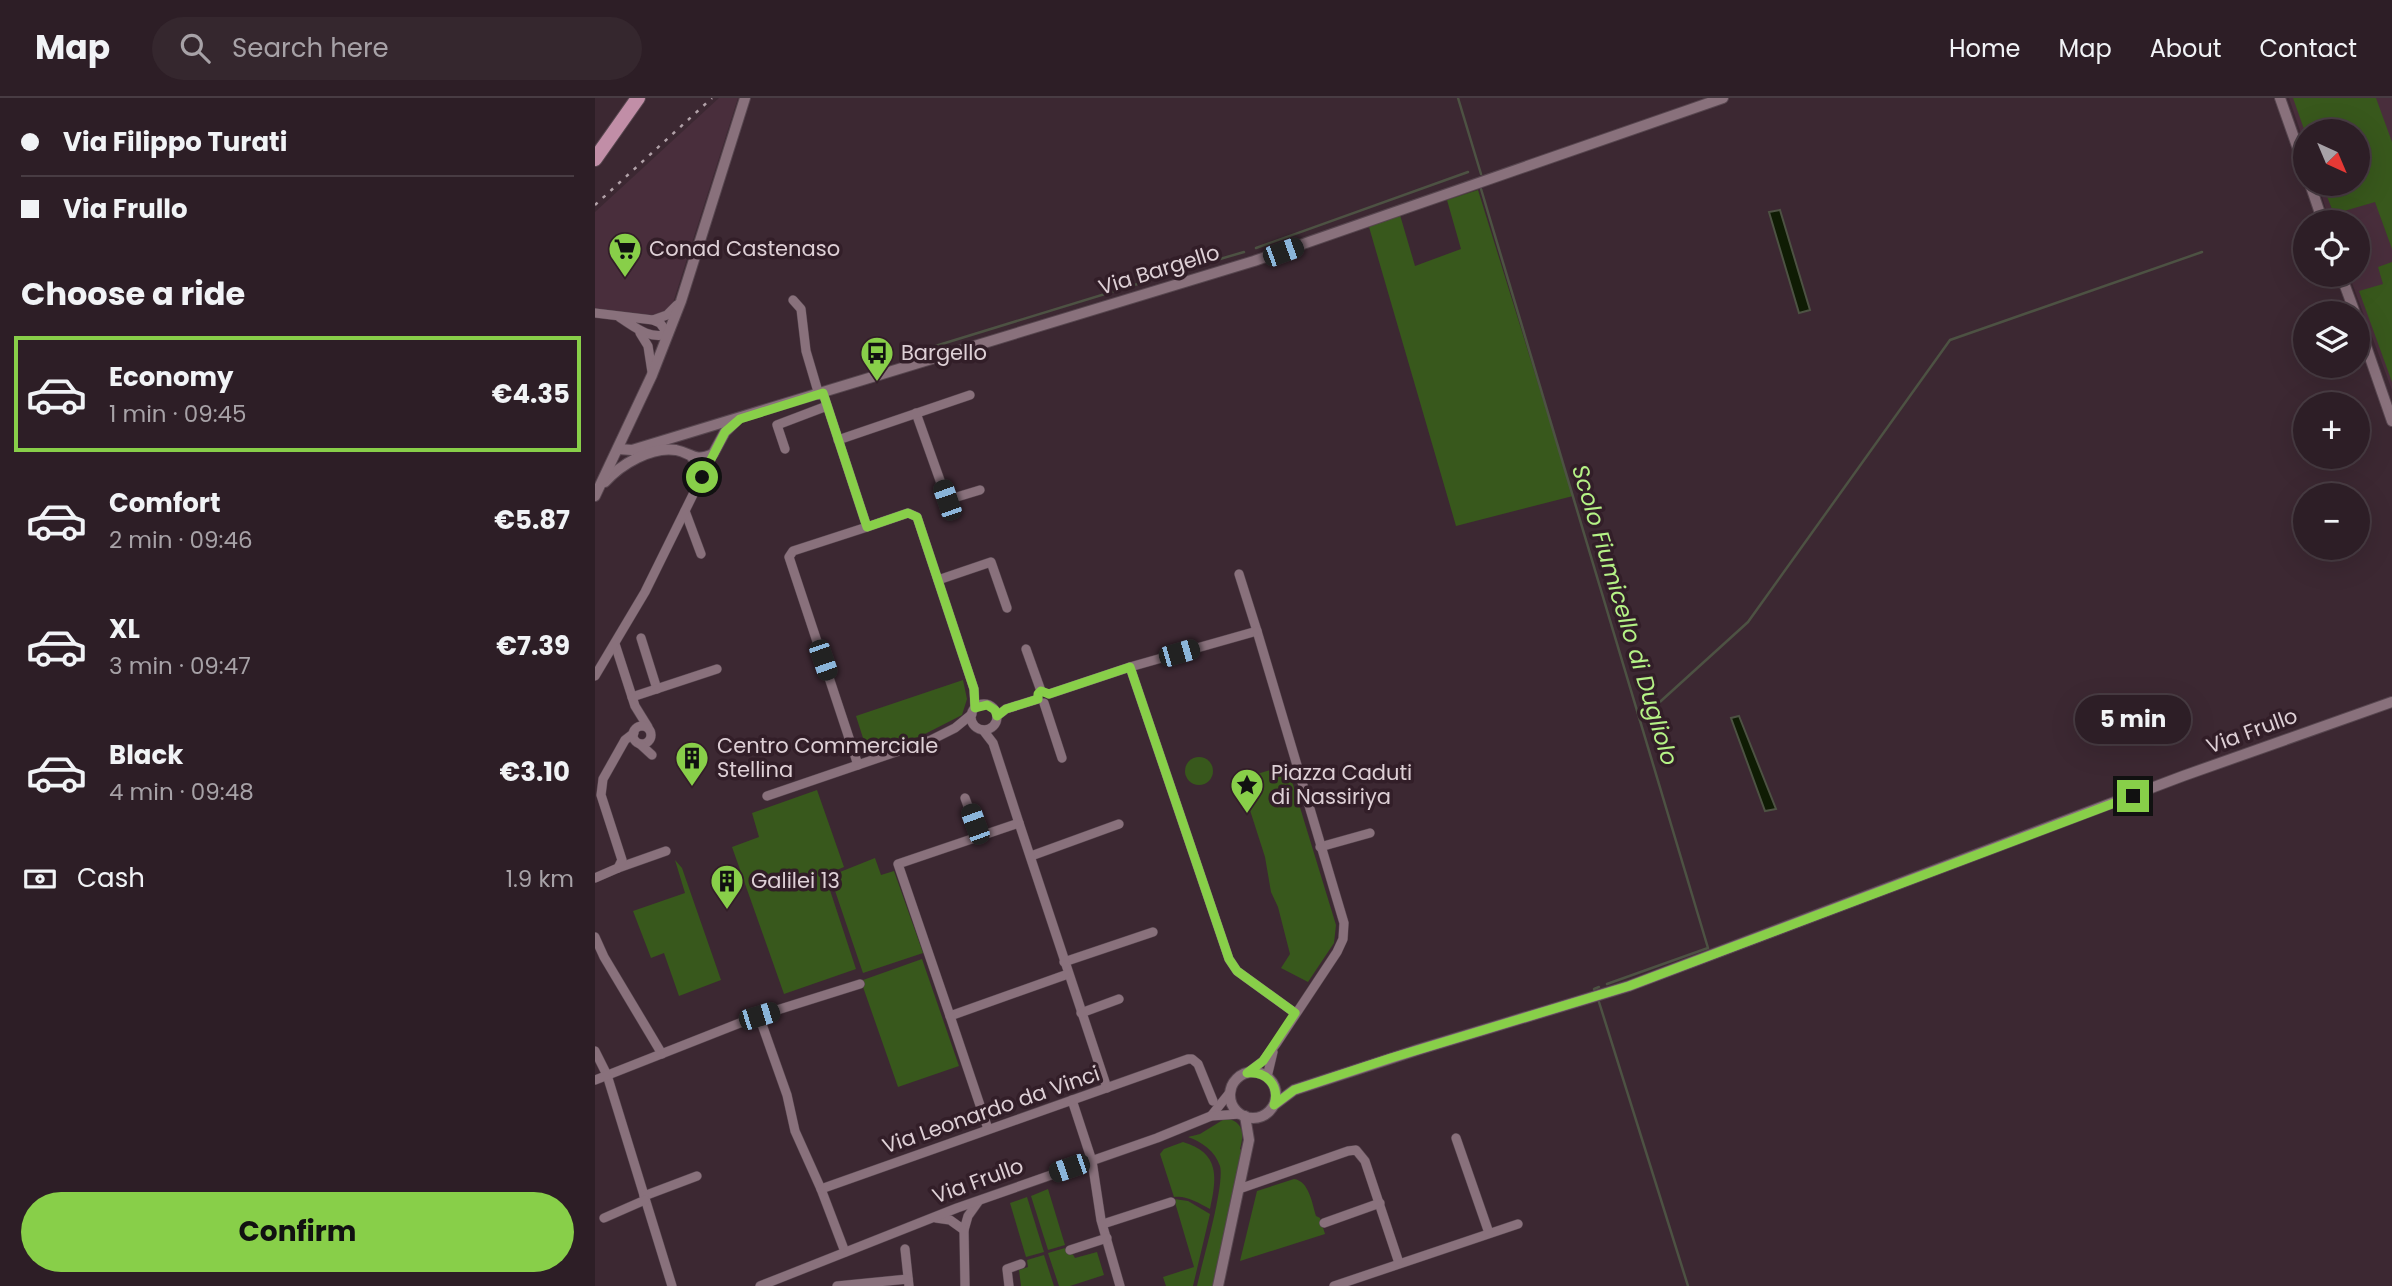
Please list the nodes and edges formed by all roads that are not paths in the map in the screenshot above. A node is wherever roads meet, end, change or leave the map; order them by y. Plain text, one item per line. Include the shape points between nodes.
1 (638, 98) edge
2 (745, 98) edge
3 (1723, 98) edge
4 (2280, 98) edge
5 (2293, 135) edge
6 (595, 159) edge
7 (793, 300) dead end
8 (681, 301) junction
9 (595, 313) edge
10 (619, 317) junction
11 (653, 320) junction
12 (634, 327) junction
13 (668, 334) junction
14 (2370, 358) edge
15 (652, 374) junction
16 (821, 394) junction
17 (970, 395) dead end
18 (827, 407) junction
19 (916, 413) junction
20 (740, 419) junction
21 (2392, 421) edge
22 (838, 440) junction
23 (618, 449) junction
24 (785, 449) dead end
25 (713, 454) junction
26 (692, 457) junction
27 (632, 461) junction
28 (702, 477) junction
29 (980, 490) dead end
30 (597, 492) edge
31 (685, 511) junction
32 (867, 527) junction
33 (701, 554) dead end
34 (1239, 574) dead end
35 (938, 580) junction
36 (1007, 608) dead end
37 (1257, 631) junction
38 (641, 638) dead end
39 (615, 644) junction
40 (1027, 649) dead end
41 (1130, 667) junction
42 (717, 669) dead end
43 (595, 676) edge
44 (657, 689) junction
45 (974, 689) junction
46 (1043, 697) junction
47 (634, 702) junction
48 (2392, 702) edge
49 (974, 711) junction
50 (993, 713) junction
51 (648, 727) junction
52 (954, 728) junction
53 (980, 729) junction
54 (636, 737) junction
55 (993, 743) junction
56 (1062, 758) dead end
57 (858, 765) junction
58 (767, 796) dead end
59 (965, 798) dead end
60 (1020, 823) junction
61 (1119, 824) dead end
62 (1370, 833) dead end
63 (979, 836) junction
64 (1320, 847) junction
65 (666, 851) dead end
66 (1031, 856) junction
67 (618, 868) junction
68 (595, 878) edge
69 (1153, 932) dead end
70 (595, 937) edge
71 (1064, 962) junction
72 (1068, 974) junction
73 (860, 984) dead end
74 (1119, 999) dead end
75 (1081, 1013) junction
76 (1295, 1013) junction
77 (759, 1016) junction
78 (950, 1016) junction
79 (1276, 1044) junction
80 (595, 1051) edge
81 (662, 1054) junction
82 (1247, 1073) junction
83 (607, 1075) junction
84 (595, 1080) edge
85 (1270, 1080) junction
86 (1107, 1088) junction
87 (1294, 1090) junction
88 (1231, 1091) junction
89 (1072, 1100) junction
90 (1213, 1101) dead end
91 (1274, 1105) junction
92 (1242, 1115) junction
93 (1264, 1115) junction
94 (1211, 1116) junction
95 (988, 1129) junction
96 (1456, 1138) dead end
97 (1249, 1140) junction
98 (1092, 1161) junction
99 (697, 1176) dead end
100 (821, 1189) junction
101 (1239, 1189) junction
102 (645, 1198) junction
103 (981, 1200) junction
104 (1171, 1202) dead end
105 (1380, 1203) junction
106 (957, 1208) junction
107 (934, 1217) junction
108 (604, 1218) dead end
109 (1324, 1223) dead end
110 (1103, 1224) junction
111 (1518, 1224) dead end
112 (963, 1226) junction
113 (1489, 1233) junction
114 (1107, 1238) junction
115 (905, 1249) dead end
116 (1070, 1250) dead end
117 (845, 1252) junction
118 (1399, 1263) junction
119 (1021, 1264) dead end
120 (908, 1282) edge
121 (1355, 1283) edge
122 (671, 1286) edge
123 (760, 1286) edge
124 (837, 1286) edge
125 (965, 1286) edge
126 (1009, 1286) edge
127 (1120, 1286) edge
128 (1218, 1286) edge
129 (1334, 1286) edge

1 - 6 main road
2 - 8 street
3 - 16 street, Via Bargello via 1254,261
4 - 5 street
7 - 16 street via 800,309 806,351
8 - 11 street via 667,315
8 - 13 street
9 - 10 street
10 - 11 street
10 - 12 street
11 - 13 street
12 - 13 street via 656,337
12 - 15 street via 648,346
13 - 15 street
14 - 21 street
15 - 23 street
16 - 18 street
16 - 20 street, Via Bargello
17 - 19 street
18 - 22 street
18 - 24 street via 777,425
19 - 22 street
19 - 29 street via 947,500
20 - 23 street, Via Bargello via 632,450
20 - 25 street via 727,428
22 - 32 street
23 - 27 street
23 - 30 street
25 - 26 street
25 - 28 street
26 - 27 street via 665,450
26 - 28 street
27 - 30 street via 614,472
28 - 31 street
31 - 33 street
31 - 39 street
32 - 35 street via 908,513 915,515
32 - 57 street via 793,551 789,557
34 - 37 street
35 - 36 street via 991,562
35 - 45 street
37 - 41 street
37 - 64 street
38 - 44 street
39 - 43 street
39 - 47 street
40 - 46 street
41 - 46 street
41 - 76 street via 1229,959 1237,971
42 - 44 street
44 - 47 street
45 - 49 street
45 - 50 street
46 - 50 street
46 - 56 street
47 - 51 street
47 - 54 street
48 - 87 street, Via Frullo via 2183,776 1629,986
49 - 50 street
49 - 52 street
49 - 53 street via 973,722
50 - 53 street via 989,729
50 - 55 street
51 - 54 street via 642,726
51 - 54 street via 652,732 647,743
52 - 53 street
52 - 57 street
53 - 55 street
54 - 67 street via 625,740 603,779 601,795 622,860
55 - 60 street
57 - 58 street
59 - 63 street
60 - 63 street
60 - 66 street
61 - 66 street
62 - 64 street
63 - 78 street via 898,864
64 - 76 street via 1344,923 1343,939
65 - 67 street
66 - 71 street
67 - 68 street
69 - 71 street
70 - 81 street
71 - 72 street
72 - 75 street
72 - 78 street
73 - 77 street
74 - 75 street
75 - 86 street
76 - 79 street
77 - 81 street
77 - 100 street via 795,1131
78 - 95 street
79 - 82 street
79 - 85 street
80 - 83 street
81 - 83 street
82 - 85 street via 1257,1072
82 - 88 street via 1235,1081
83 - 84 street
83 - 102 street
85 - 87 street
85 - 91 street via 1276,1091
86 - 89 street, Via Leonardo da Vinci
86 - 90 street, Via Leonardo da Vinci via 1192,1059
87 - 91 street, Via Frullo
88 - 92 street via 1231,1102
88 - 94 street
89 - 95 street, Via Leonardo da Vinci
89 - 98 street
91 - 93 street
92 - 93 street
92 - 94 street
92 - 97 street
93 - 97 street
94 - 98 street, Via Frullo
95 - 100 street, Via Leonardo da Vinci
96 - 113 street
97 - 101 street
98 - 103 street, Via Frullo
98 - 110 street
99 - 102 street
100 - 117 street
101 - 105 street via 1356,1150 1365,1161
101 - 128 street
102 - 108 street
102 - 122 street
103 - 106 street, Via Frullo
103 - 112 street
104 - 110 street
105 - 109 street
105 - 118 street
106 - 107 street, Via Frullo
106 - 112 street via 964,1217
107 - 112 street
107 - 117 street, Via Frullo
110 - 114 street
111 - 113 street
112 - 125 street
113 - 118 street
114 - 116 street
114 - 127 street
115 - 120 street
117 - 123 street, Via Frullo
118 - 121 street
119 - 126 street via 1007,1269
120 - 124 street
121 - 129 street

